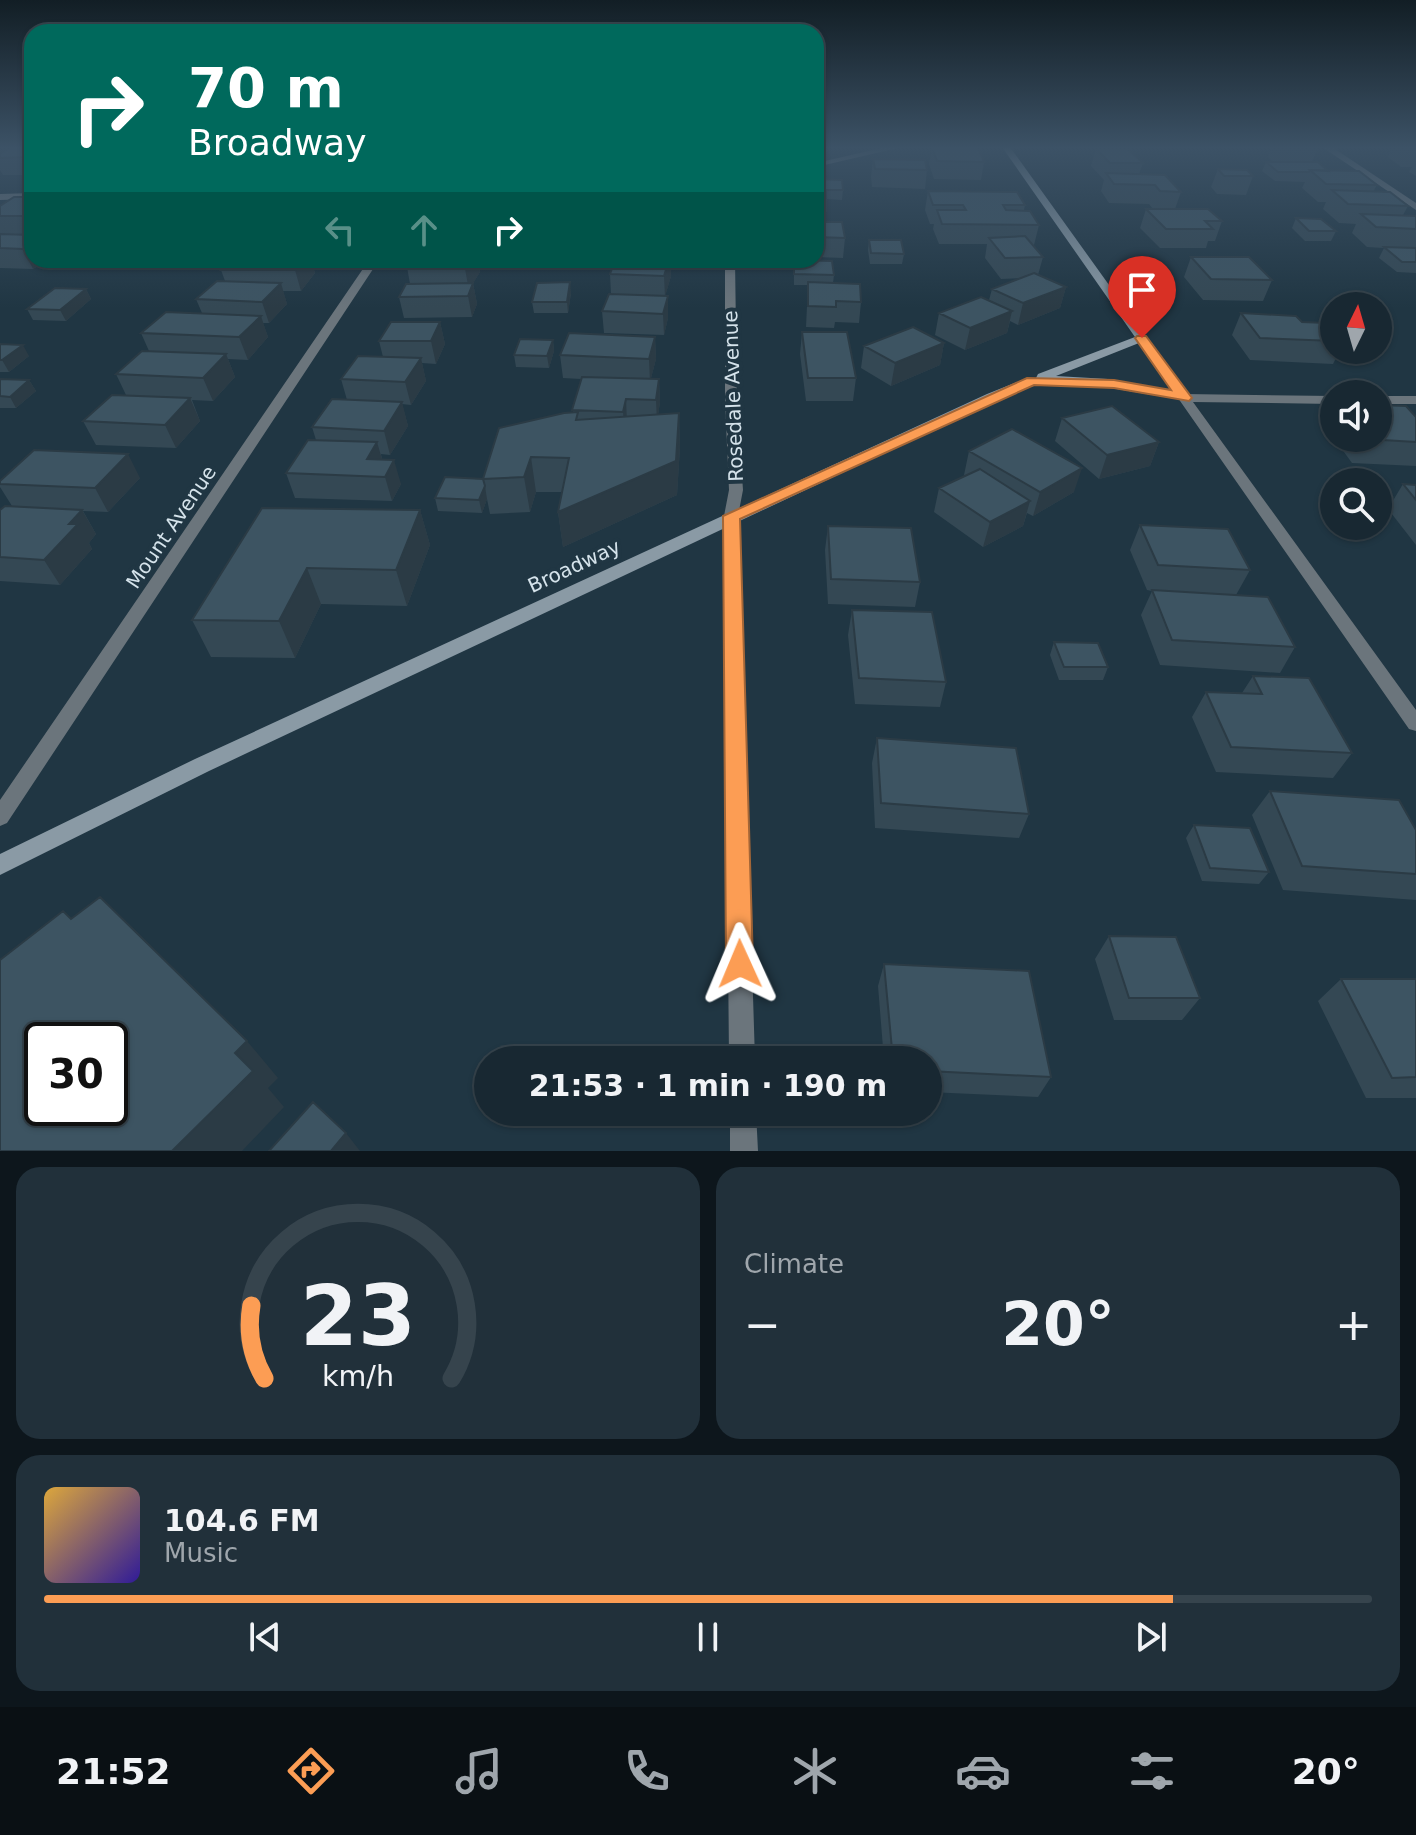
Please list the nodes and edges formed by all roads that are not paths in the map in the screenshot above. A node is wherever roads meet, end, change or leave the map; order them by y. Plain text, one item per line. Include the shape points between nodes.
1 (1044, 201) edge
2 (369, 268) edge
3 (730, 268) edge
4 (1142, 338) junction
5 (1032, 381) junction
6 (1184, 398) junction
7 (1320, 400) edge
8 (1392, 400) edge
9 (1416, 400) edge
10 (731, 516) junction
11 (1416, 724) edge
12 (0, 817) edge
13 (0, 865) edge
14 (742, 1046) edge
15 (743, 1126) edge
16 (744, 1151) edge

1 - 4 street
2 - 12 street, Mount Avenue
3 - 10 street, Rosedale Avenue via 736,490
4 - 5 street
4 - 6 street
5 - 6 street, Broadway via 1114,384
5 - 10 street, Broadway
6 - 7 street
6 - 11 street
8 - 9 street
10 - 13 street, Broadway
10 - 14 street, Rosedale Avenue
15 - 16 street

